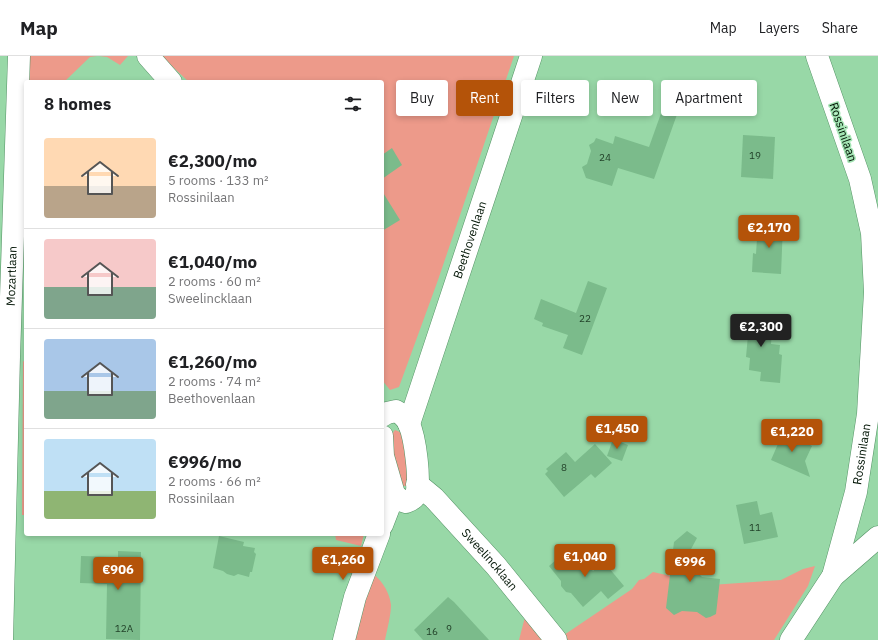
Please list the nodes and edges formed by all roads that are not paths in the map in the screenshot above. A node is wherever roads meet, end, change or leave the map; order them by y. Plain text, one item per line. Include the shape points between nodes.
1 (19, 56) edge
2 (148, 56) edge
3 (531, 56) edge
4 (817, 56) edge
5 (169, 80) edge
6 (875, 238) edge
7 (384, 414) edge
8 (409, 424) junction
9 (384, 459) edge
10 (417, 484) junction
11 (394, 494) junction
12 (384, 520) edge
13 (2, 532) edge
14 (378, 536) edge
15 (878, 537) edge
16 (833, 576) junction
17 (2, 640) edge
18 (344, 640) edge
19 (556, 640) edge
20 (791, 640) edge

1 - 13 street, Mozartlaan
2 - 5 street
3 - 8 street, Beethovenlaan
4 - 6 street, Rossinilaan via 860,179
6 - 16 street, Rossinilaan via 868,414 856,492
7 - 8 street via 396,411 403,415
8 - 10 street via 416,458
9 - 11 street
10 - 11 street via 416,494 412,500 400,500
10 - 19 street, Sweelincklaan via 434,498 496,566
11 - 12 street
13 - 17 street, Mozartlaan
14 - 18 street via 355,598
15 - 16 street, Rossinilaan
16 - 20 street, Rossinilaan

